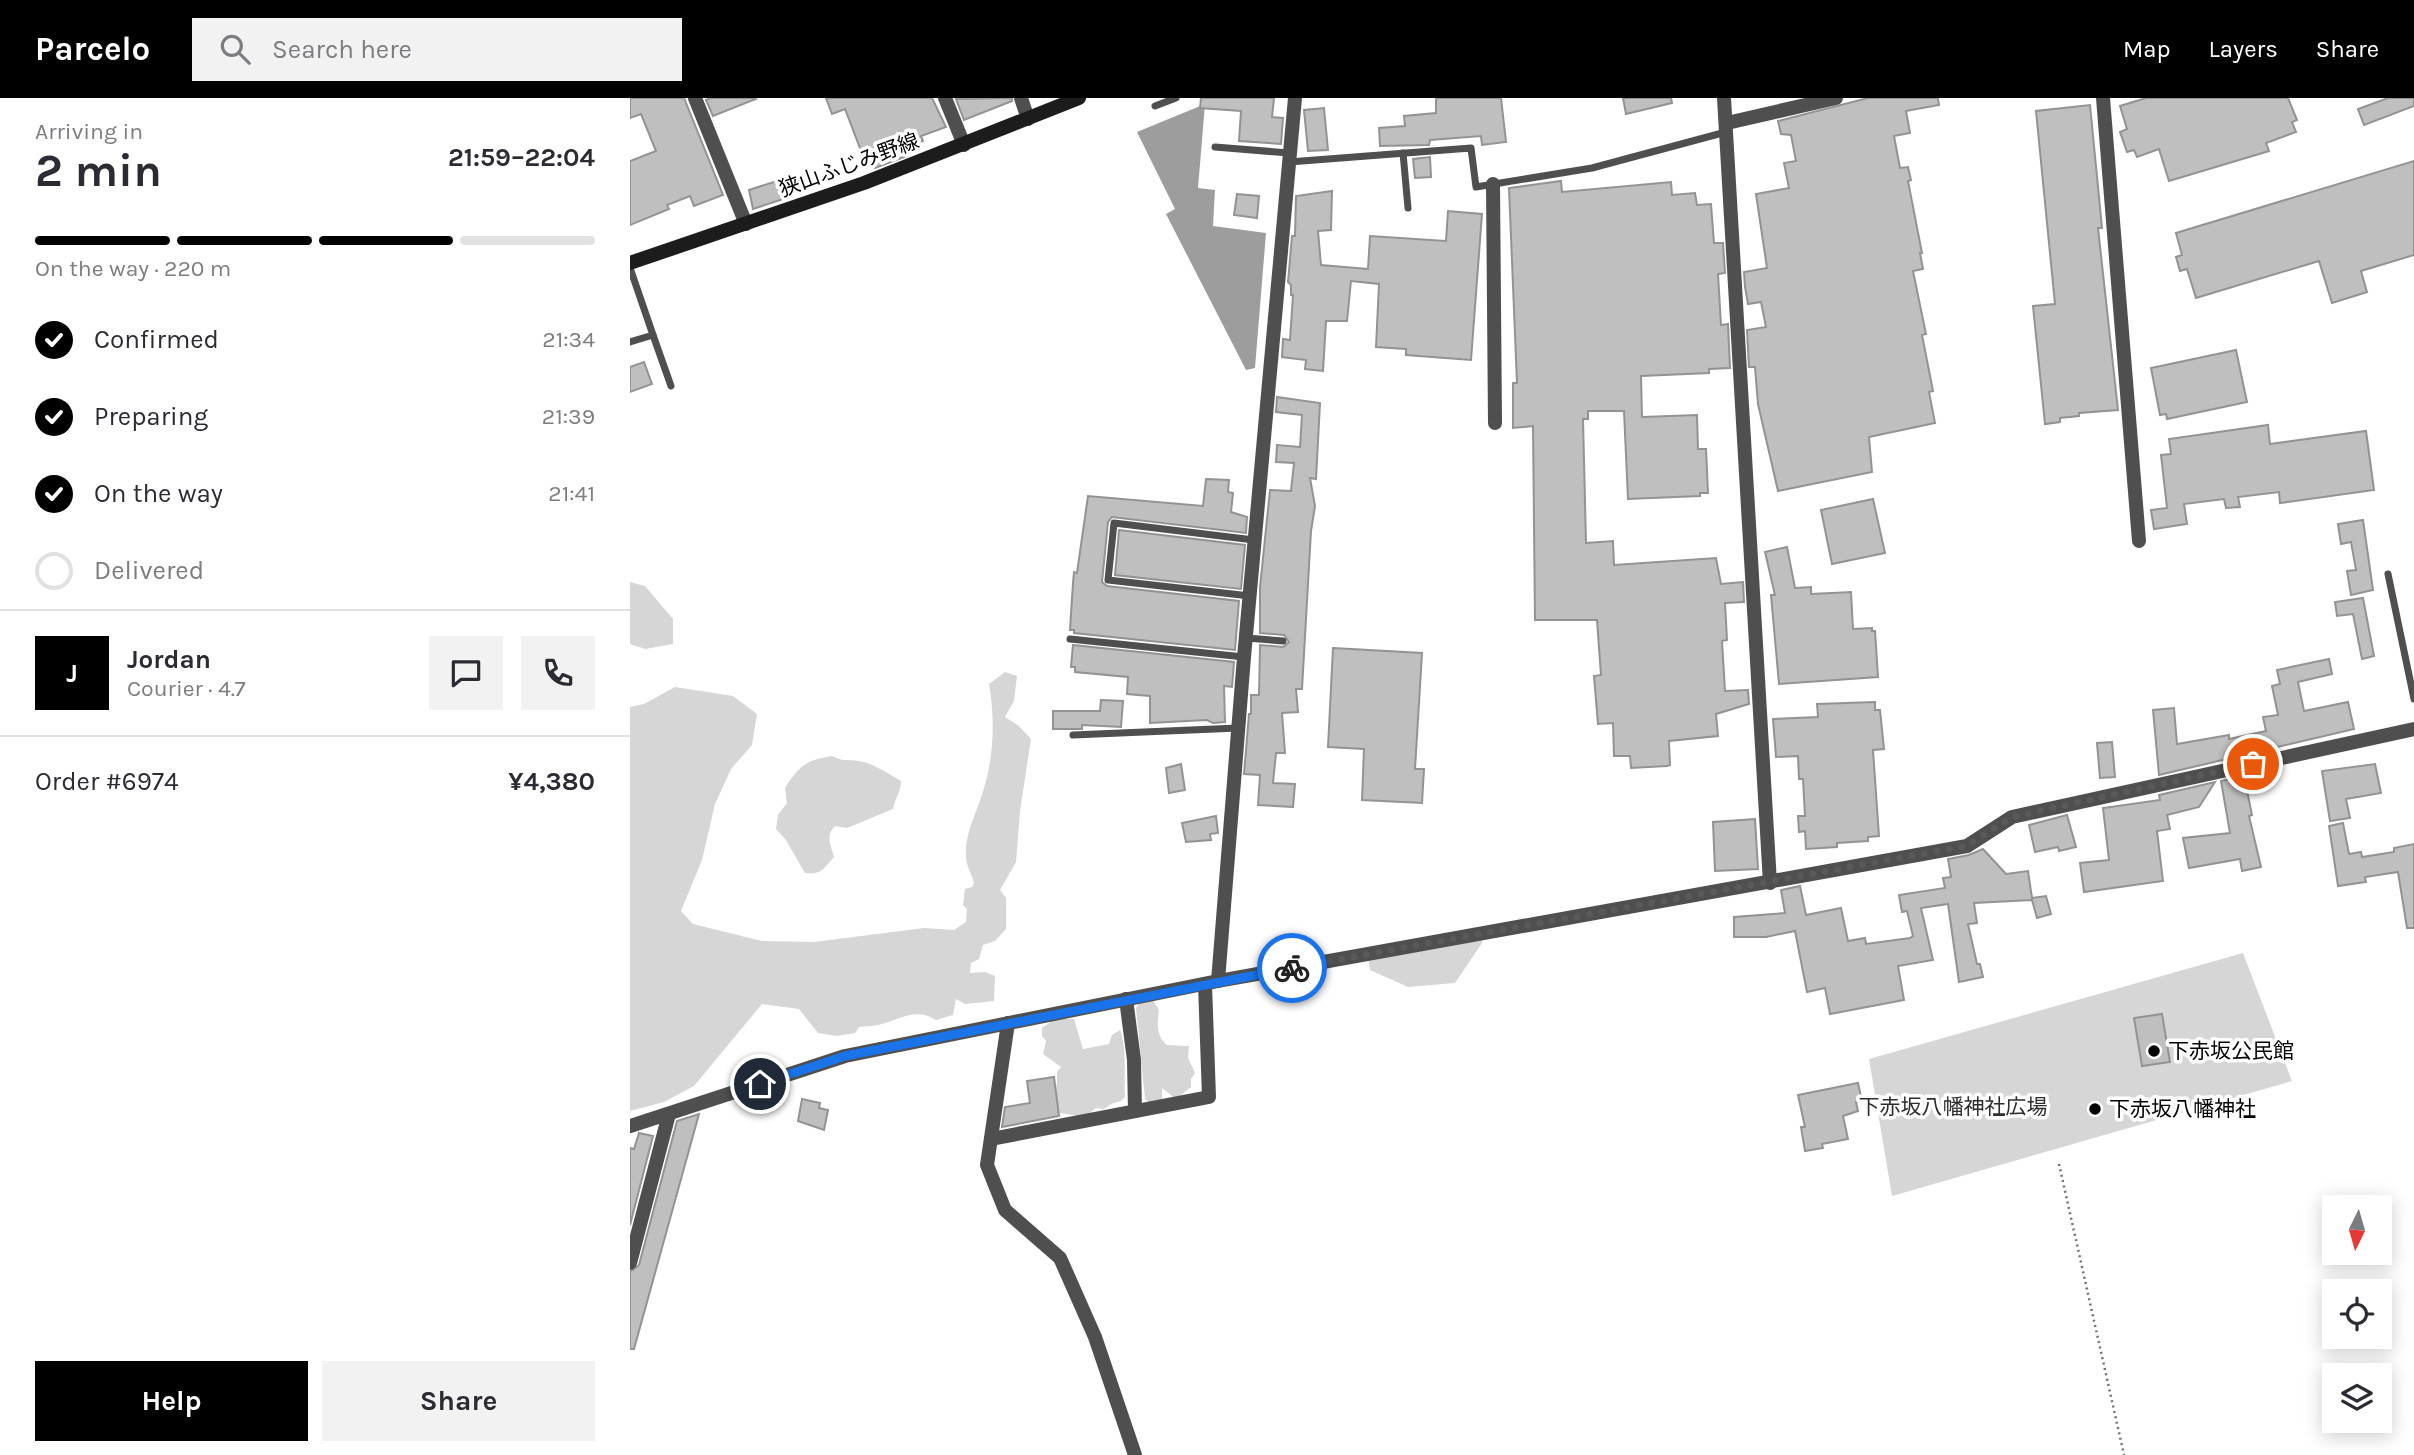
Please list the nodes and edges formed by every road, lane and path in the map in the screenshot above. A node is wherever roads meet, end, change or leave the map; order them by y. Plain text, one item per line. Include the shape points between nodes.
1 (695, 98) edge
2 (945, 98) edge
3 (1021, 98) edge
4 (1079, 98) edge
5 (1176, 98) edge
6 (1295, 98) edge
7 (1302, 98) edge
8 (1724, 98) edge
9 (1836, 98) edge
10 (2103, 98) edge
11 (1155, 106) dead end
12 (1028, 119) junction
13 (1727, 128) junction
14 (964, 145) junction
15 (1215, 146) dead end
16 (1403, 153) junction
17 (1289, 157) junction
18 (1493, 184) junction
19 (1408, 208) dead end
20 (746, 224) junction
21 (630, 266) edge
22 (653, 335) junction
23 (630, 342) edge
24 (671, 386) dead end
25 (1495, 423) dead end
26 (1255, 540) junction
27 (2139, 541) dead end
28 (2388, 574) dead end
29 (1250, 596) junction
30 (1246, 638) junction
31 (1070, 639) dead end
32 (1283, 641) dead end
33 (1244, 657) junction
34 (2414, 699) edge
35 (1238, 728) junction
36 (2414, 729) edge
37 (1073, 735) dead end
38 (1770, 883) junction
39 (1211, 982) junction
40 (1126, 999) junction
41 (1008, 1023) junction
42 (1135, 1111) junction
43 (669, 1114) junction
44 (630, 1126) edge
45 (991, 1139) junction
46 (2059, 1164) dead end
47 (630, 1263) edge
48 (1135, 1455) edge
49 (2124, 1455) edge

1 - 20 street
2 - 14 street
3 - 12 street
4 - 12 main road, 狭山ふじみ野線
5 - 11 lane
6 - 7 lane
6 - 17 street
8 - 13 street
9 - 13 street
10 - 27 street
12 - 14 main road, 狭山ふじみ野線
13 - 18 lane via 1592,168
13 - 38 street
14 - 20 main road, 狭山ふじみ野線
15 - 17 lane
16 - 17 lane
16 - 18 lane via 1471,148 1476,187
16 - 19 lane
17 - 26 street
18 - 25 street
20 - 21 main road, 狭山ふじみ野線
21 - 22 lane
22 - 23 lane
22 - 24 lane
26 - 29 street
26 - 29 lane via 1114,523 1108,580
28 - 34 lane
29 - 30 street
30 - 32 lane
30 - 33 street
31 - 33 lane
33 - 35 street
35 - 37 lane
35 - 39 street
36 - 38 street via 2012,817 1966,846
38 - 39 street
39 - 40 street
39 - 42 street via 1209,1097
40 - 41 street
40 - 42 street
41 - 43 street via 845,1056
41 - 45 street
42 - 45 street
43 - 44 street
43 - 47 street
45 - 48 street via 987,1165 1005,1210 1060,1258 1095,1337
46 - 49 path

